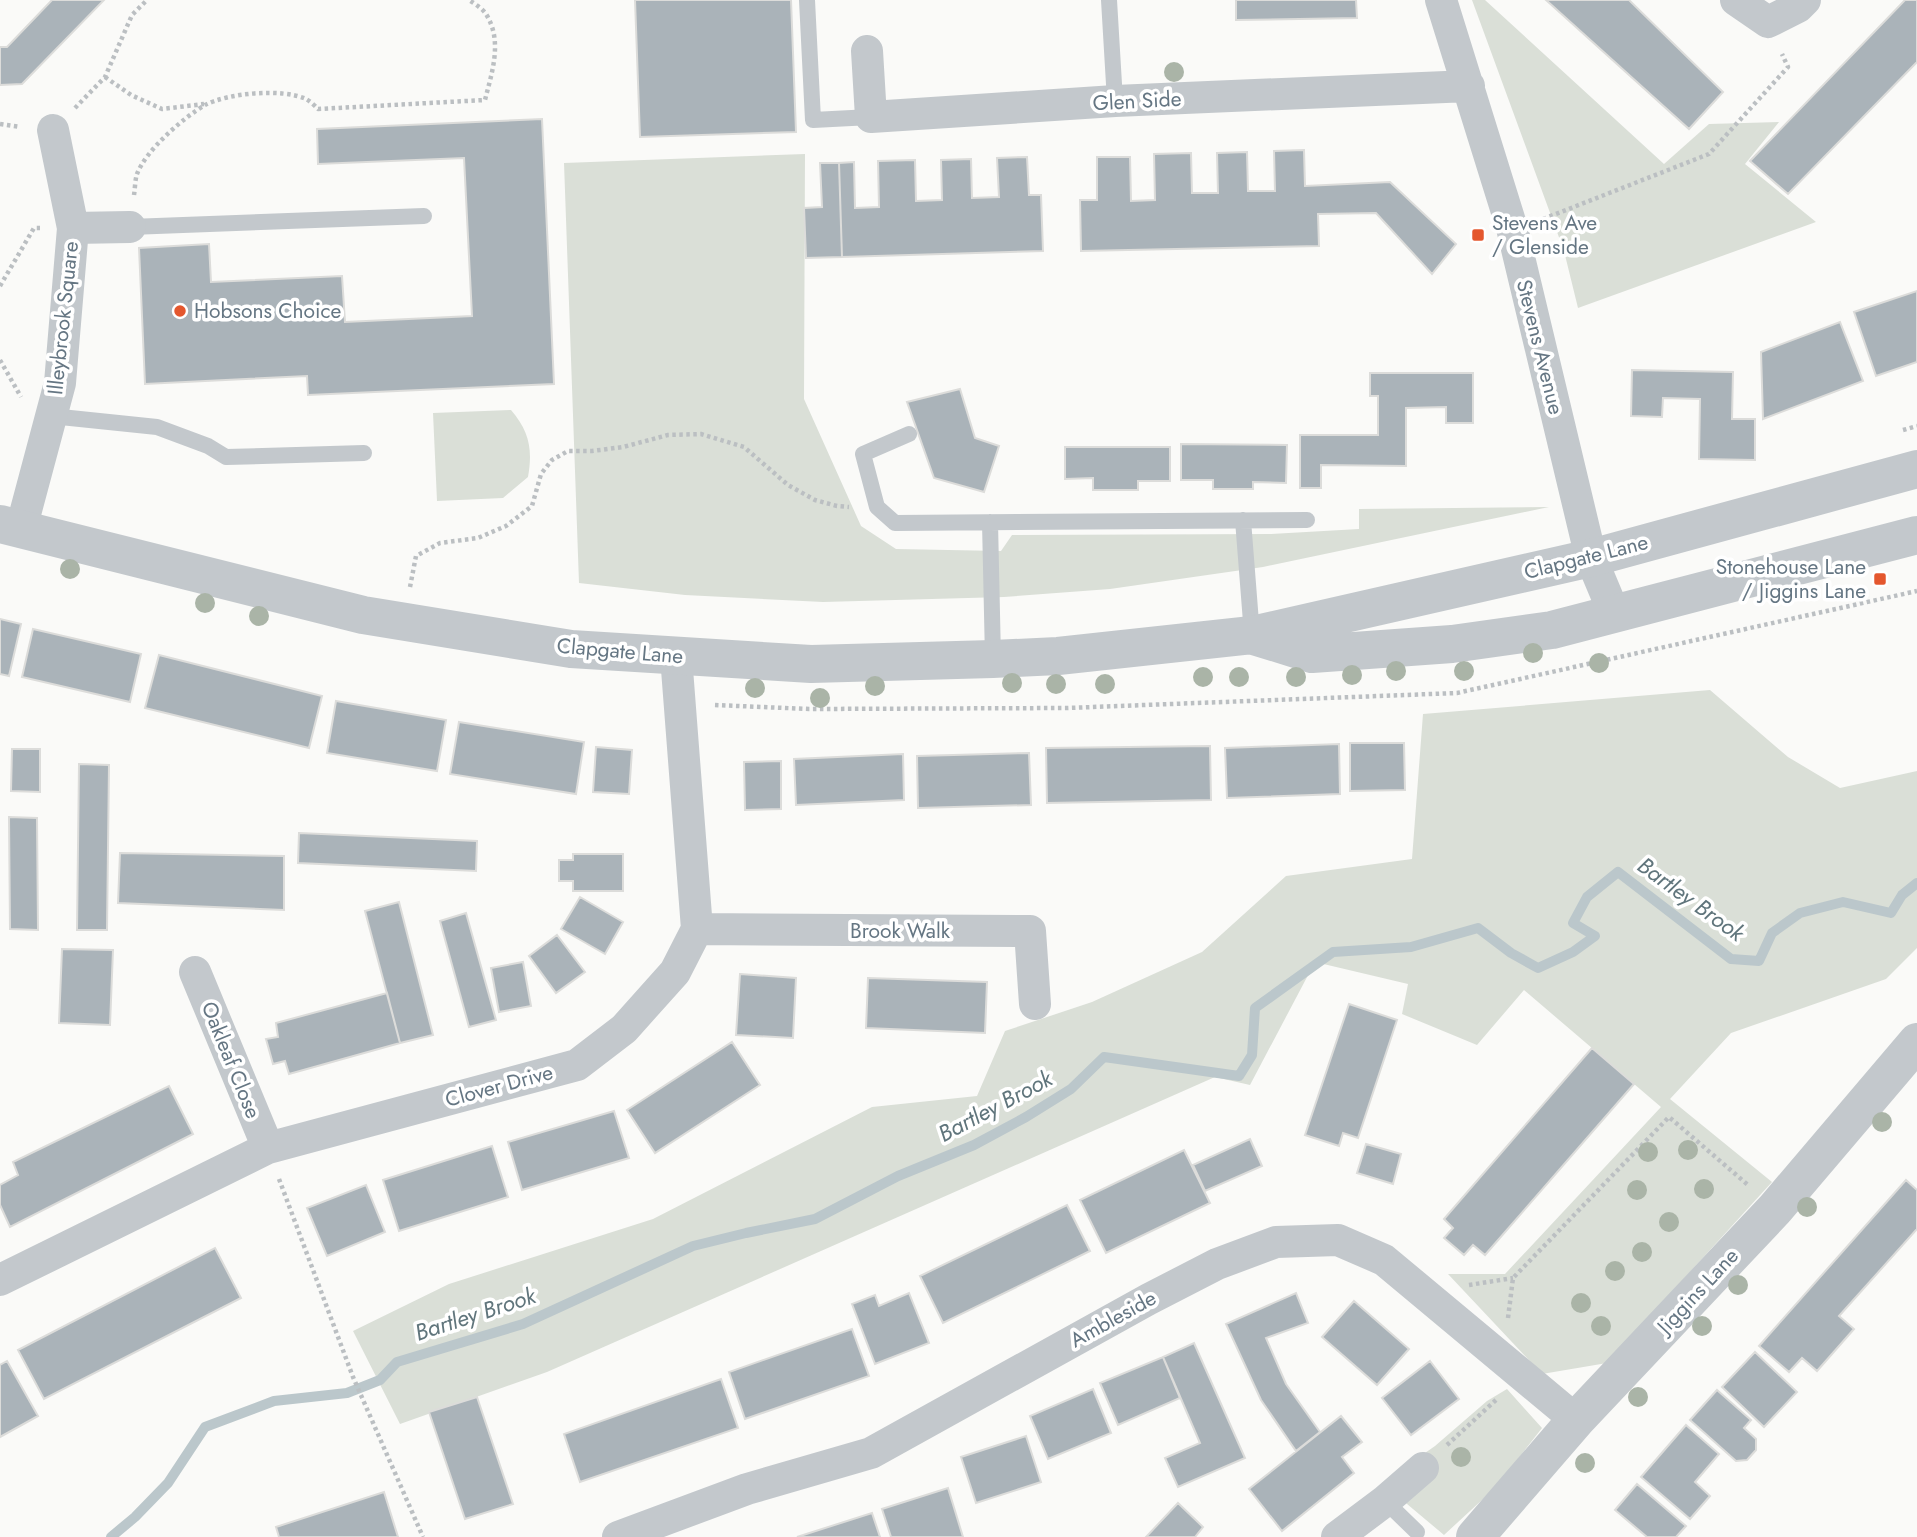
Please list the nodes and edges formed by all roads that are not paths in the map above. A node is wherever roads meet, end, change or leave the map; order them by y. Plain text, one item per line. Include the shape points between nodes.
1 (807, 0) edge
2 (1109, 0) edge
3 (1441, 0) edge
4 (1736, 0) edge
5 (1805, 0) edge
6 (867, 51) dead end
7 (1469, 86) junction
8 (1115, 101) junction
9 (871, 117) junction
10 (52, 130) dead end
11 (424, 216) dead end
12 (72, 228) junction
13 (130, 228) joint
14 (51, 416) junction
15 (909, 434) dead end
16 (364, 453) dead end
17 (1917, 468) edge
18 (1243, 520) junction
19 (1307, 520) dead end
20 (990, 522) junction
21 (11, 526) edge
22 (1917, 535) edge
23 (1591, 558) junction
24 (1614, 614) junction
25 (1252, 635) junction
26 (676, 656) junction
27 (993, 659) junction
28 (697, 929) junction
29 (195, 972) dead end
30 (1035, 1004) dead end
31 (1917, 1042) edge
32 (268, 1148) junction
33 (0, 1280) edge
34 (1576, 1420) junction
35 (1423, 1468) road end
36 (1385, 1501) junction
37 (1417, 1532) dead end
38 (618, 1537) edge
39 (1337, 1537) edge
40 (1475, 1537) edge

1 - 9 lane via 813,120
2 - 8 lane
3 - 7 street, Stevens Avenue
4 - 5 street via 1768,22
6 - 9 street
7 - 8 street, Glen Side
7 - 23 street, Stevens Avenue via 1512,228
8 - 9 street, Glen Side
10 - 12 street, Illeybrook Square
11 - 13 lane
12 - 13 street, Illeybrook Square
12 - 14 street, Illeybrook Square via 60,383
14 - 16 lane via 157,427 226,457
14 - 21 street, Illeybrook Square
15 - 20 lane via 863,454 877,507 895,523
17 - 23 street, Clapgate Lane
18 - 19 lane
18 - 20 lane
18 - 25 lane
20 - 27 lane
21 - 26 street, Clapgate Lane via 363,615 571,649
22 - 24 street, Clapgate Lane
23 - 24 street, Stevens Avenue
23 - 25 street, Clapgate Lane
24 - 25 street, Clapgate Lane via 1552,630 1452,644 1312,654
25 - 27 street, Clapgate Lane
26 - 27 street, Clapgate Lane via 811,664
26 - 28 street
28 - 30 street, Brook Walk via 1030,931
28 - 32 street, Clover Drive via 676,972 624,1029 578,1065
29 - 32 street, Oakleaf Close
31 - 34 street, Jiggins Lane via 1775,1209
32 - 33 street, Clover Drive
34 - 38 street, Ambleside via 1384,1259 1338,1240 1276,1242 1217,1264 1149,1298 871,1453 747,1489
34 - 40 street, Jiggins Lane
35 - 36 street
36 - 37 lane
36 - 39 street

